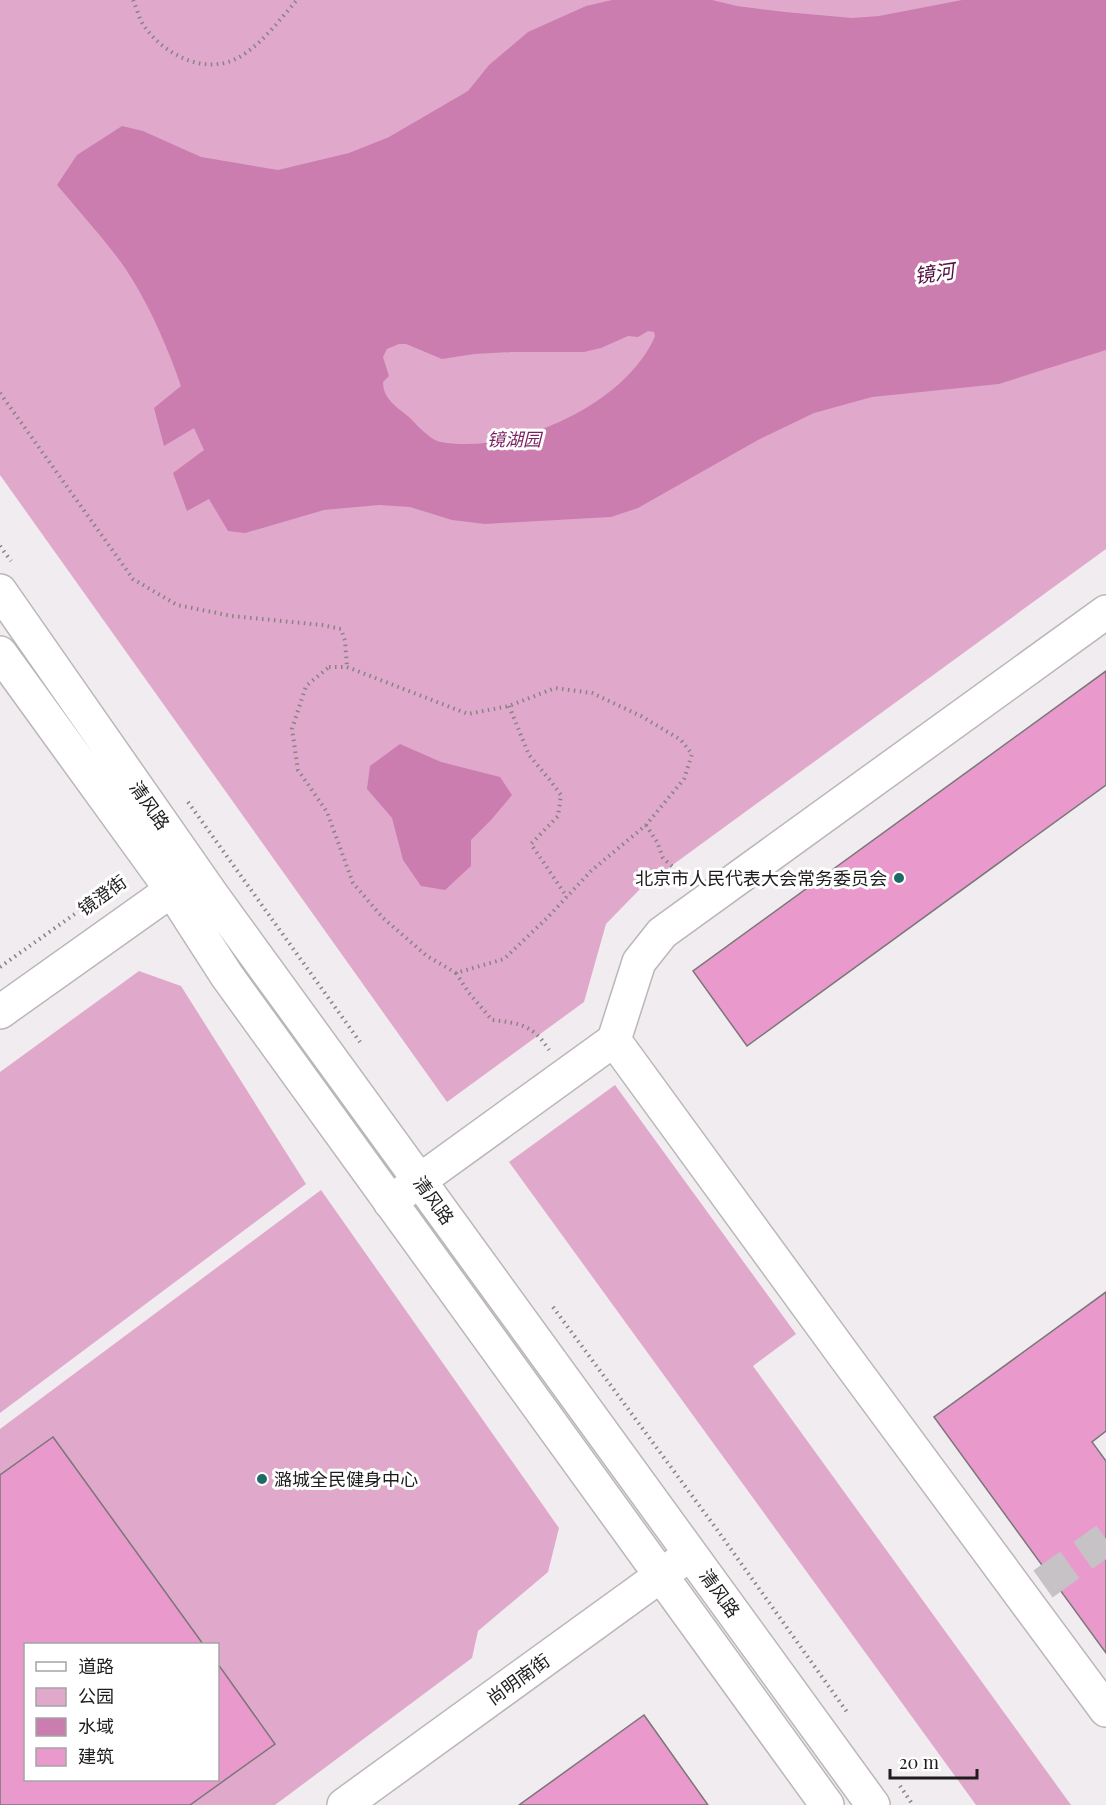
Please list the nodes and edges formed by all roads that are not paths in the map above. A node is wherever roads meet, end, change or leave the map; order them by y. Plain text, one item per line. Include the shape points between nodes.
1 (0, 591) edge
2 (1106, 612) edge
3 (0, 653) edge
4 (162, 851) junction
5 (183, 881) junction
6 (0, 1012) edge
7 (615, 1040) junction
8 (420, 1181) junction
9 (390, 1202) junction
10 (691, 1554) junction
11 (661, 1575) junction
12 (1106, 1710) edge
13 (344, 1805) edge
14 (827, 1805) edge
15 (873, 1805) edge

1 - 4 street, 清风路
2 - 7 street via 662,933 639,962
3 - 4 street, 清风路
4 - 5 street, 清风路
5 - 6 street, 镜澄街
5 - 8 street, 清风路
5 - 9 street, 清风路 via 227,976
7 - 8 street
7 - 12 street via 1034,1592
8 - 9 street
8 - 10 street, 清风路
9 - 11 street, 清风路
10 - 11 street, 尚明南街
10 - 15 street, 清风路
11 - 13 street, 尚明南街
11 - 14 street, 清风路

